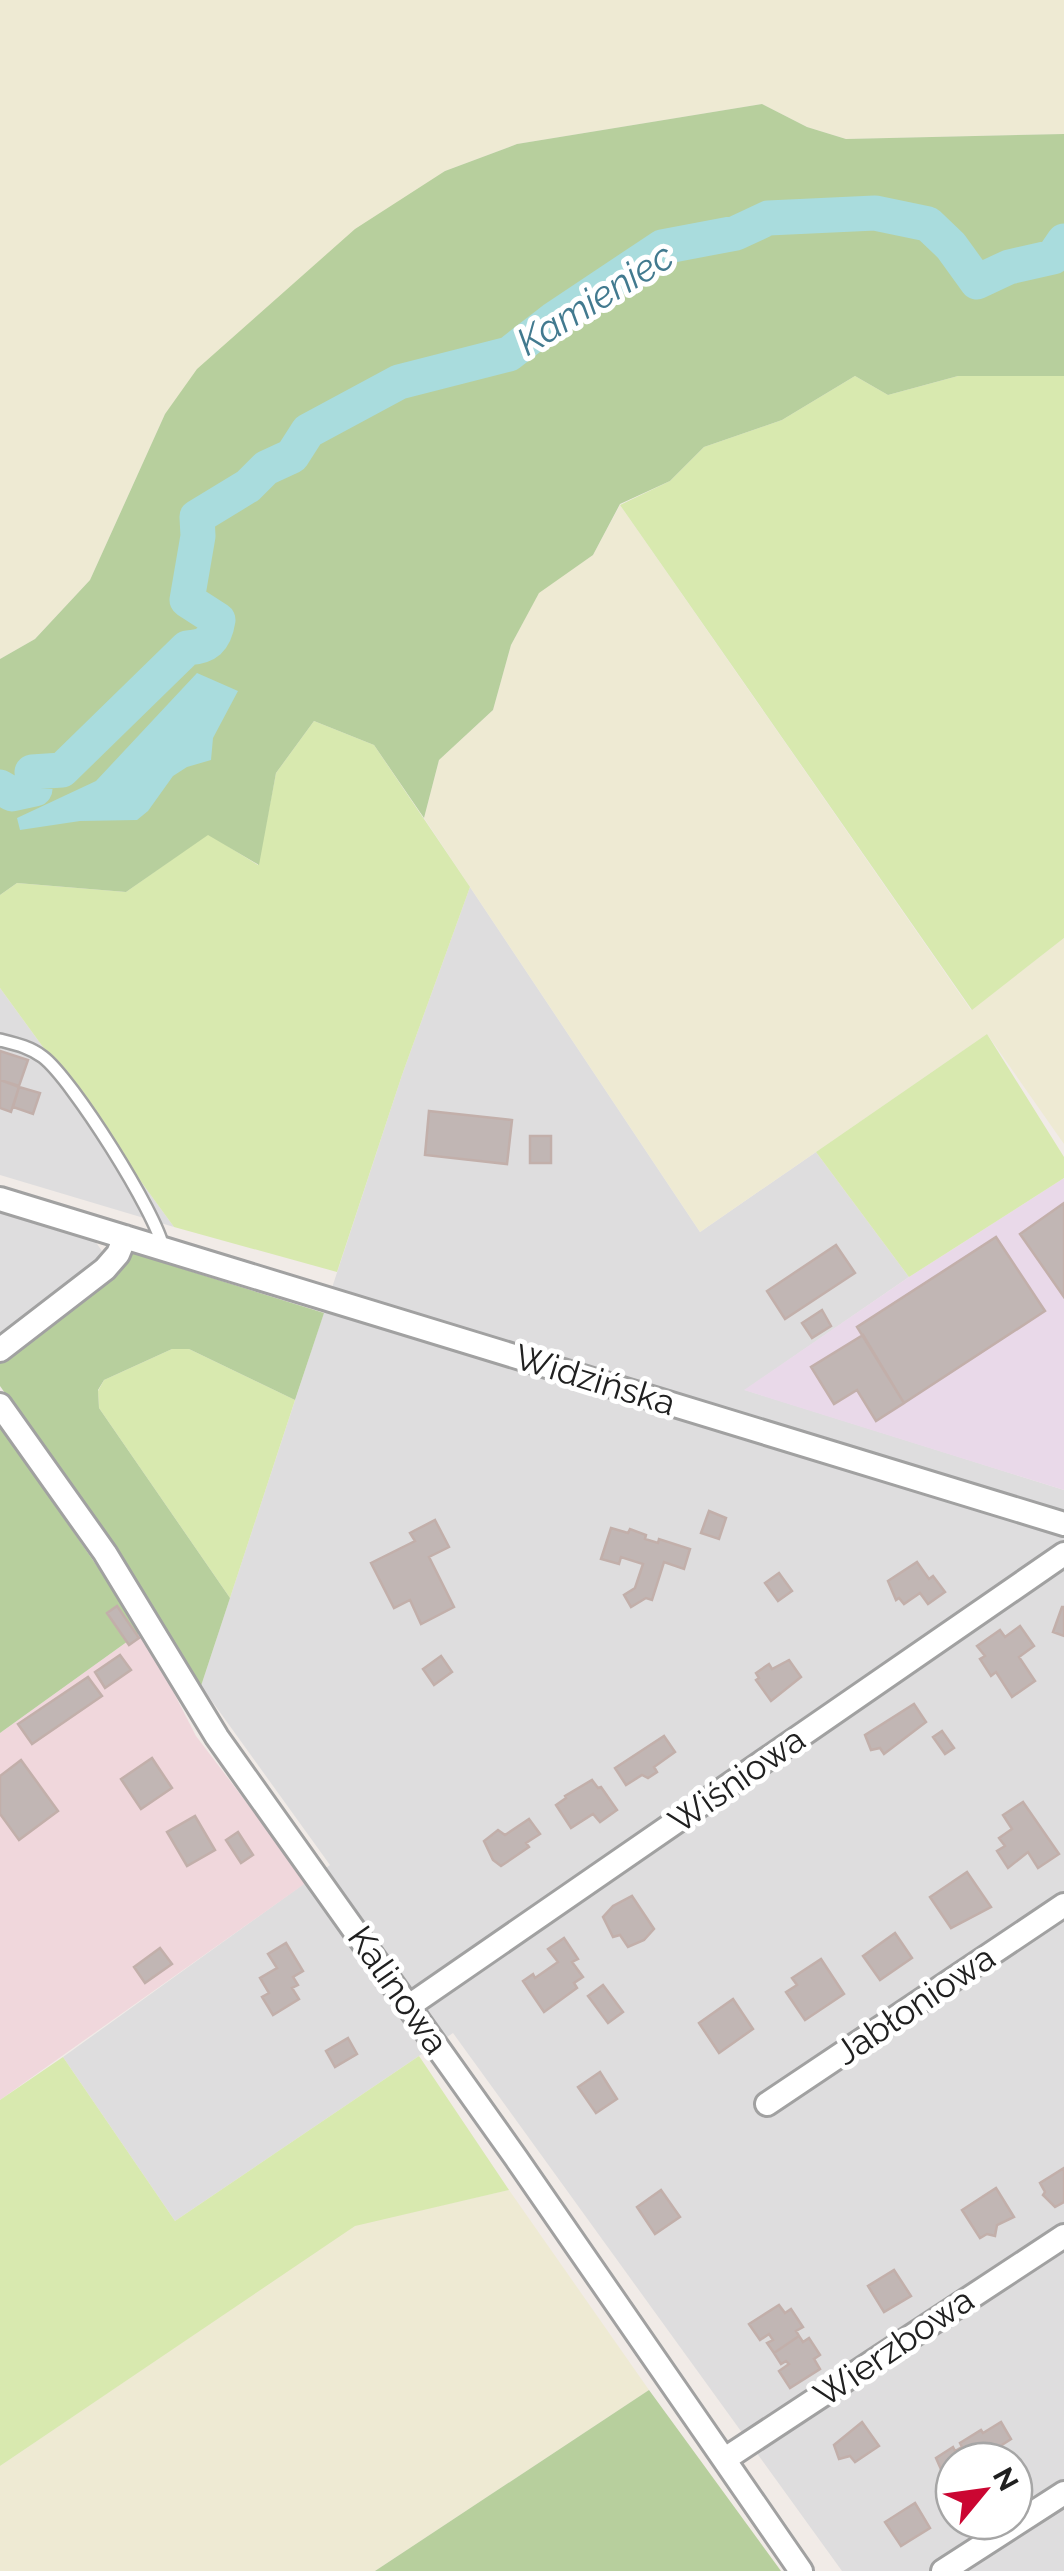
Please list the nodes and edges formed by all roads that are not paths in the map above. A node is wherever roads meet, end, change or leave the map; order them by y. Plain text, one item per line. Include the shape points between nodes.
1 (0, 1040) edge
2 (0, 1199) edge
3 (126, 1238) junction
4 (162, 1248) junction
5 (0, 1350) edge
6 (0, 1405) edge
7 (1064, 1524) edge
8 (1064, 1554) edge
9 (1064, 1905) edge
10 (409, 2006) junction
11 (767, 2104) dead end
12 (1064, 2236) edge
13 (725, 2459) junction
14 (1064, 2493) edge
15 (802, 2571) edge
16 (943, 2571) edge

1 - 4 lane via 46,1059 136,1188 160,1228
2 - 3 street, Widzińska
3 - 4 street, Widzińska
3 - 5 street via 105,1268
4 - 7 street, Widzińska
6 - 10 street, Kalinowa via 104,1553 217,1736
8 - 10 street, Wiśniowa
9 - 11 street, Jabłoniowa
10 - 13 street, Kalinowa
12 - 13 street, Wierzbowa
13 - 15 street, Kalinowa
14 - 16 street

